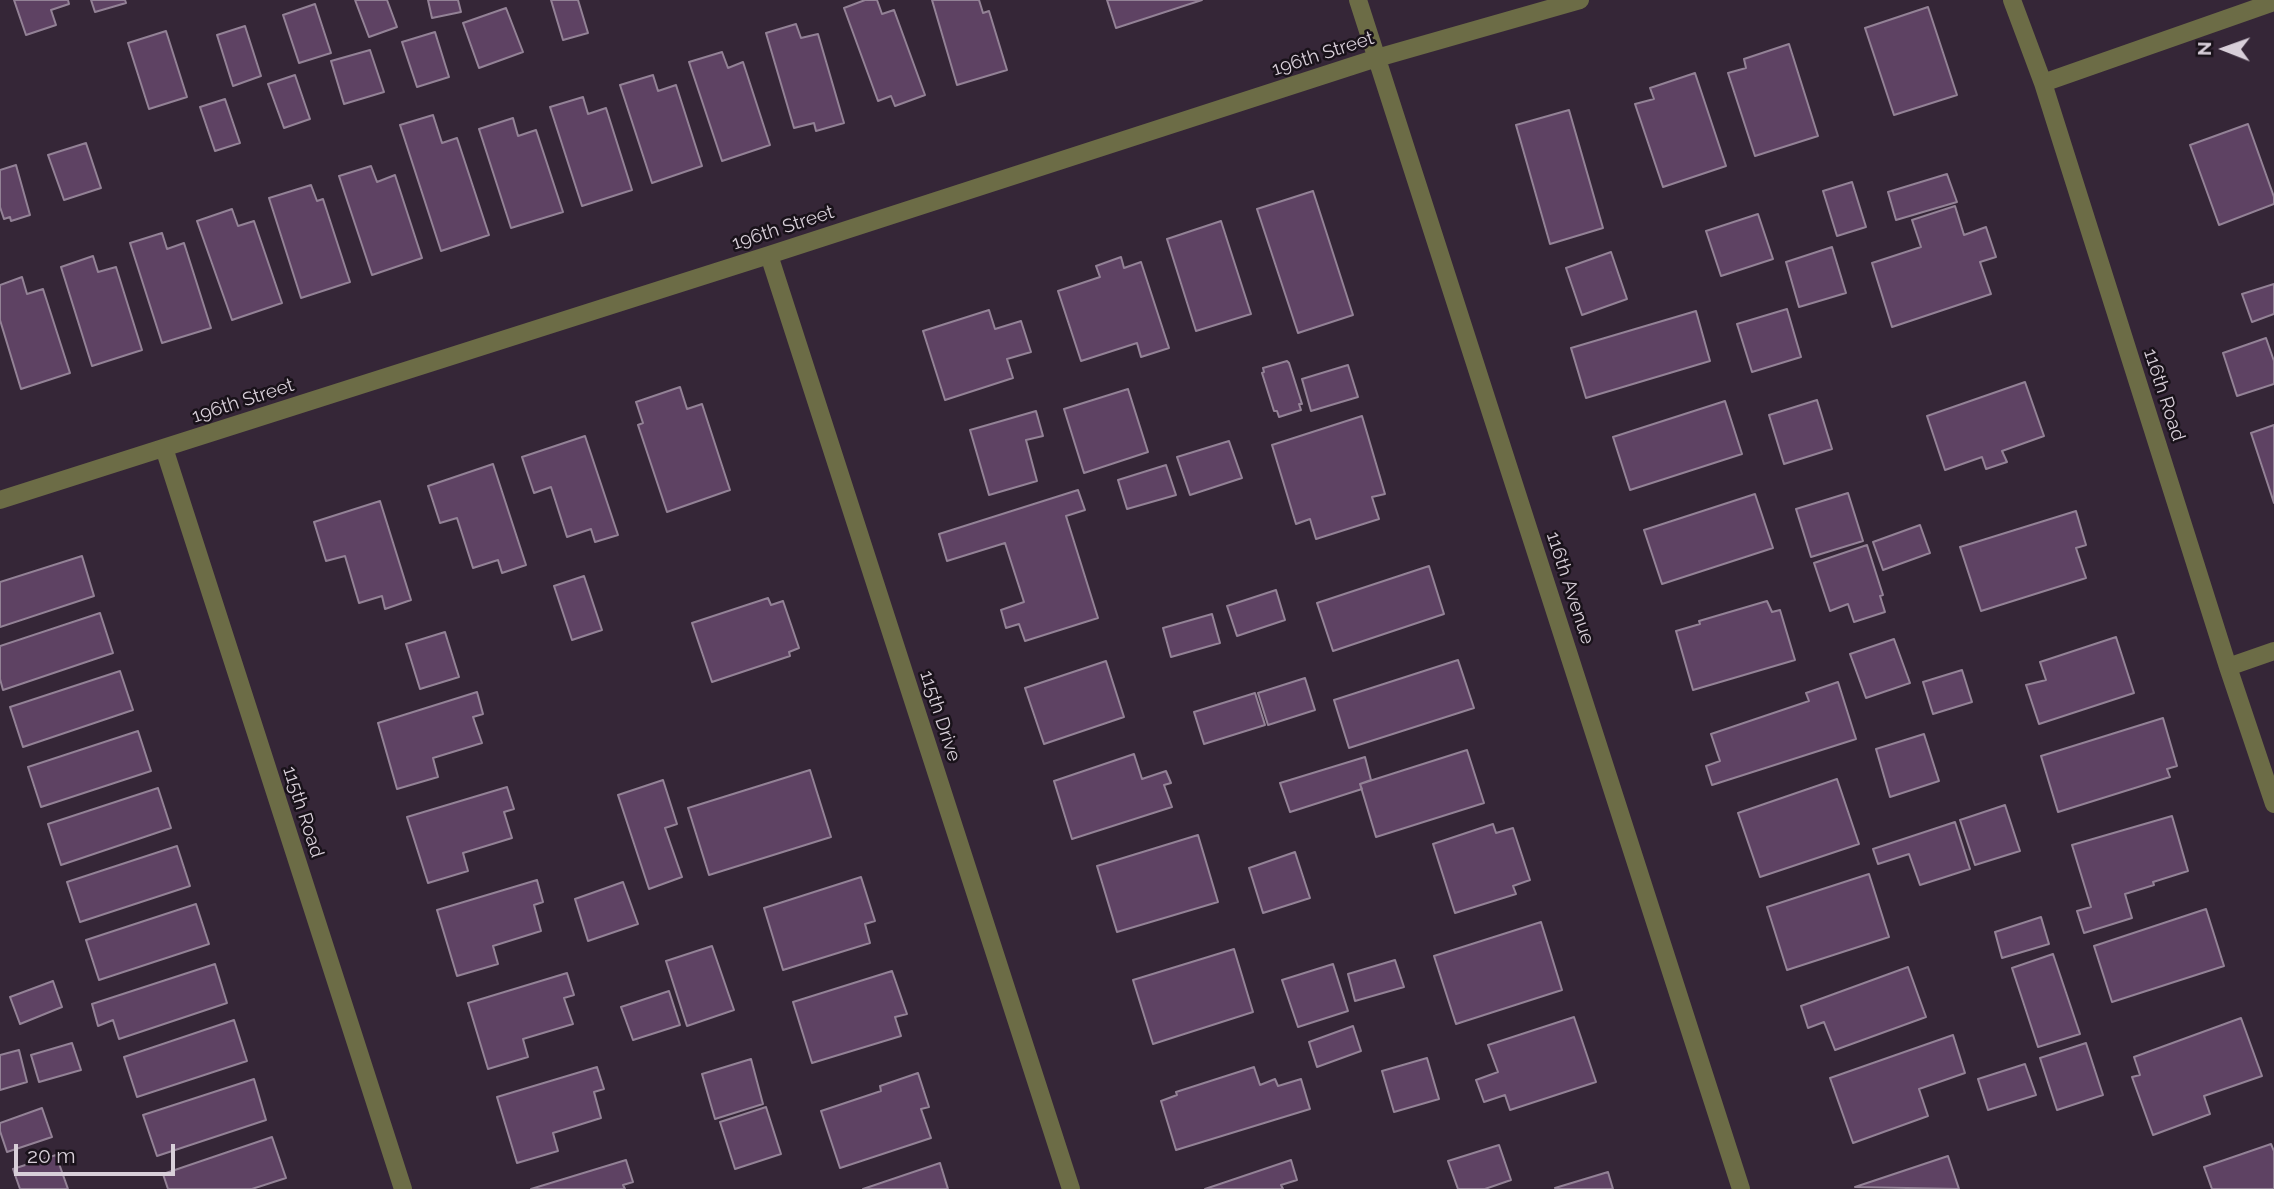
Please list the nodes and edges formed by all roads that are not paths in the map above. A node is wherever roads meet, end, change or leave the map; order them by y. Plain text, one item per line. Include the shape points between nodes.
1 (1358, 0) edge
2 (1580, 0) edge
3 (2012, 0) edge
4 (2274, 2) edge
5 (1377, 58) junction
6 (2043, 83) junction
7 (769, 255) junction
8 (164, 448) junction
9 (0, 500) edge
10 (2274, 651) edge
11 (2228, 667) junction
12 (2274, 804) edge
13 (403, 1189) edge
14 (1071, 1189) edge
15 (1741, 1189) edge

1 - 5 street, 116th Avenue
2 - 5 street, 196th Street
3 - 6 street, 116th Road
4 - 6 street
5 - 7 street, 196th Street
5 - 15 street, 116th Avenue
6 - 11 street, 116th Road
7 - 8 street, 196th Street
7 - 14 street, 115th Drive
8 - 9 street, 196th Street
8 - 13 street, 115th Road
10 - 11 street
11 - 12 street, 116th Road

